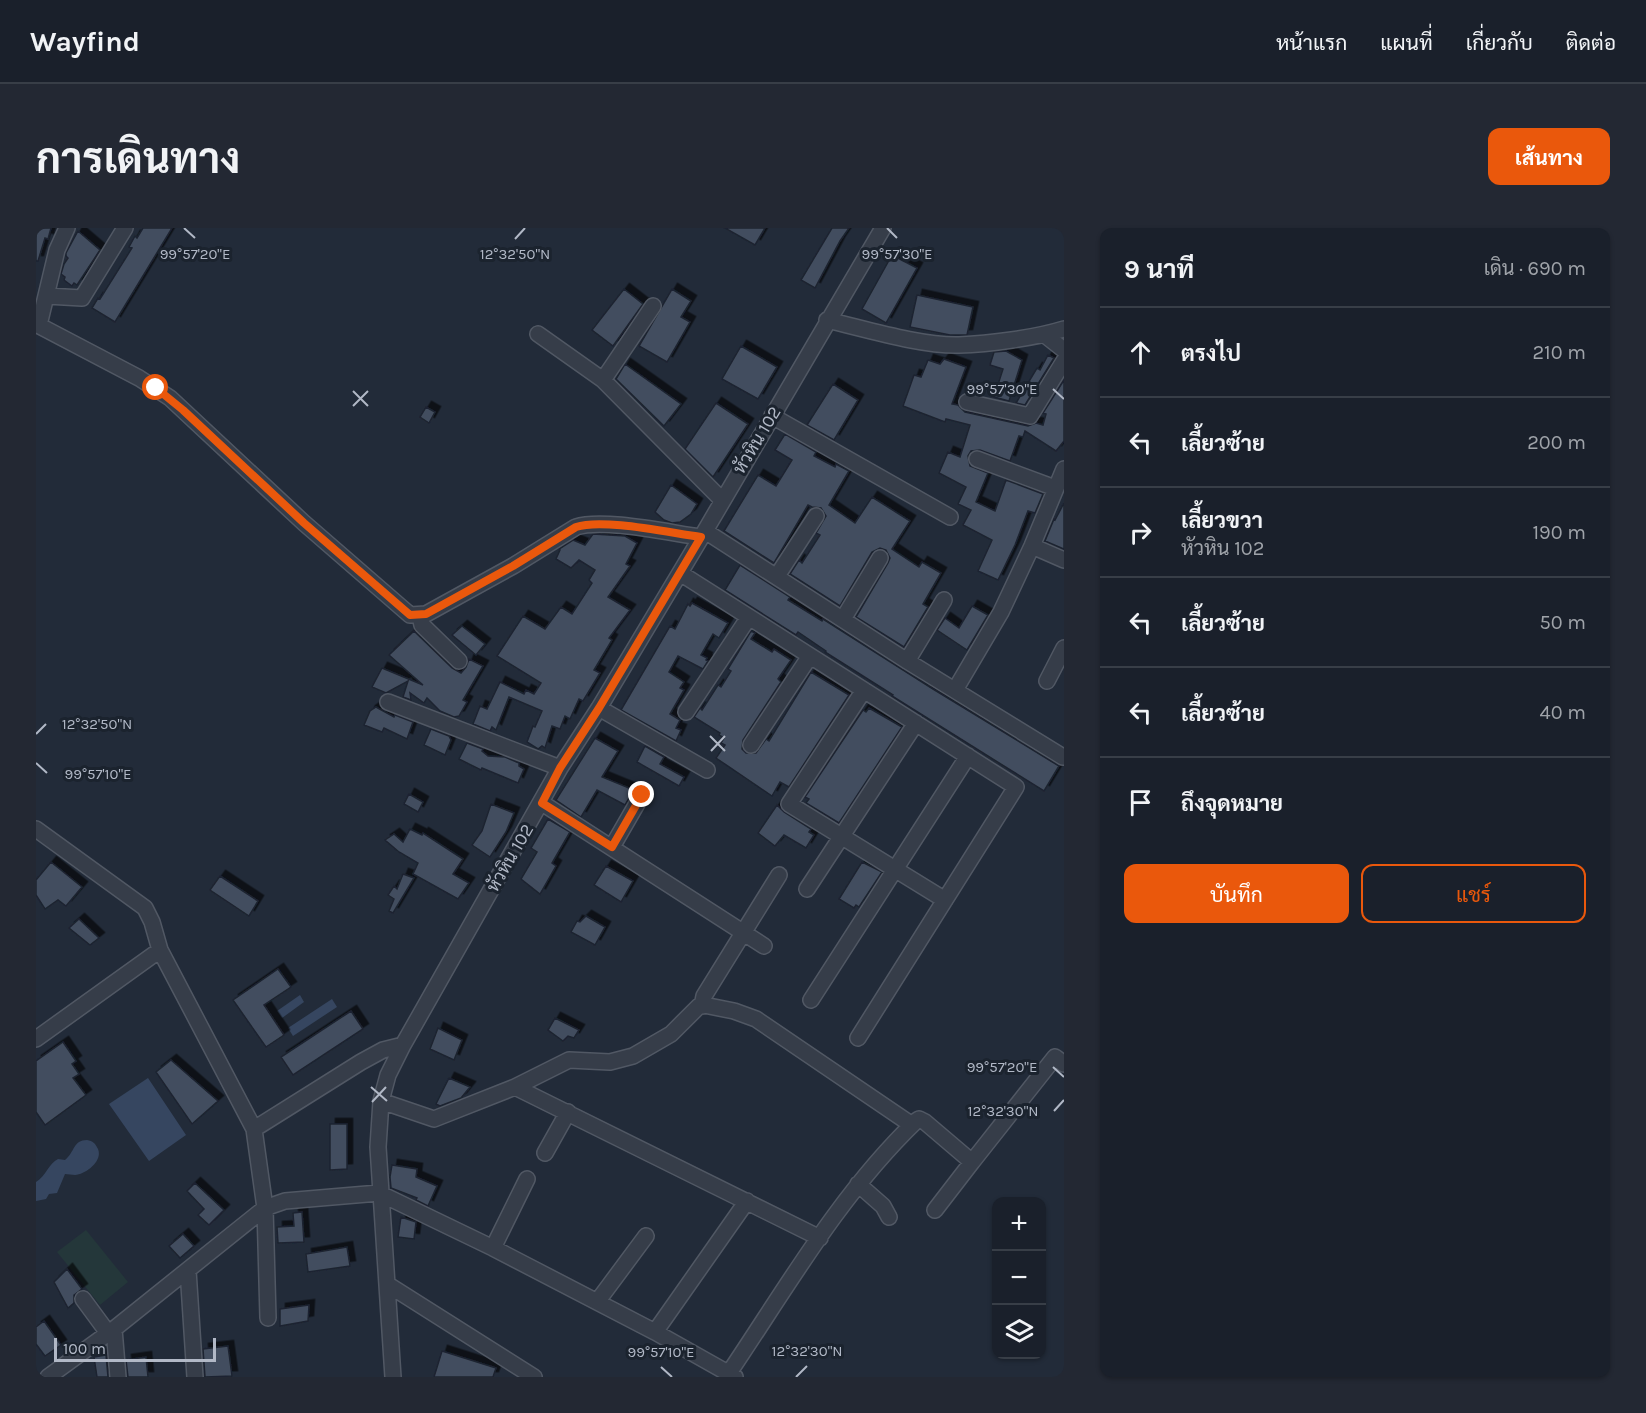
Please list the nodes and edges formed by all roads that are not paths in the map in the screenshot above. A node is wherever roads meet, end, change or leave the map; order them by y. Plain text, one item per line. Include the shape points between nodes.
1 (68, 228) edge
2 (125, 228) edge
3 (883, 228) edge
4 (47, 296) junction
5 (653, 306) dead end
6 (827, 320) junction
7 (38, 325) edge
8 (1064, 329) edge
9 (538, 334) dead end
10 (1045, 335) junction
11 (1064, 350) edge
12 (1064, 361) edge
13 (603, 380) junction
14 (968, 402) dead end
15 (772, 416) junction
16 (977, 459) dead end
17 (1064, 469) edge
18 (1055, 488) junction
19 (722, 500) junction
20 (816, 516) dead end
21 (950, 517) dead end
22 (703, 534) junction
23 (1032, 546) junction
24 (880, 558) dead end
25 (1064, 560) edge
26 (680, 573) junction
27 (777, 576) junction
28 (944, 600) dead end
29 (420, 616) junction
30 (749, 617) junction
31 (843, 619) junction
32 (1064, 648) edge
33 (810, 656) junction
34 (459, 661) dead end
35 (908, 661) junction
36 (1047, 681) dead end
37 (864, 690) junction
38 (955, 690) junction
39 (388, 702) dead end
40 (599, 708) junction
41 (686, 712) dead end
42 (916, 723) junction
43 (751, 745) dead end
44 (968, 756) junction
45 (1063, 757) edge
46 (560, 768) junction
47 (707, 770) dead end
48 (642, 795) dead end
49 (542, 803) junction
50 (36, 829) edge
51 (841, 836) junction
52 (612, 847) junction
53 (895, 869) junction
54 (779, 875) dead end
55 (807, 889) dead end
56 (945, 900) junction
57 (743, 933) junction
58 (764, 946) dead end
59 (160, 950) junction
60 (811, 1000) dead end
61 (702, 1006) junction
62 (858, 1038) dead end
63 (36, 1039) edge
64 (403, 1045) junction
65 (1064, 1064) edge
66 (515, 1087) junction
67 (381, 1101) junction
68 (568, 1112) junction
69 (912, 1125) junction
70 (254, 1129) junction
71 (545, 1153) dead end
72 (972, 1162) junction
73 (527, 1179) dead end
74 (858, 1184) junction
75 (379, 1193) junction
76 (747, 1201) junction
77 (265, 1208) junction
78 (935, 1210) dead end
79 (889, 1217) dead end
80 (646, 1236) dead end
81 (820, 1238) junction
82 (493, 1248) junction
83 (188, 1270) junction
84 (387, 1284) junction
85 (83, 1299) dead end
86 (597, 1302) junction
87 (267, 1318) dead end
88 (111, 1331) junction
89 (655, 1332) junction
90 (732, 1375) edge
91 (48, 1377) edge
92 (118, 1377) edge
93 (195, 1377) edge
94 (393, 1377) edge
95 (534, 1377) edge

1 - 4 street via 57,250
2 - 4 street via 82,298
3 - 6 street, หัวหิน 102
4 - 7 street
5 - 13 street
6 - 10 street via 921,341 958,345
6 - 15 street, หัวหิน 102
7 - 29 street via 170,398 396,604 410,615
8 - 10 street
9 - 13 street
10 - 11 street
12 - 14 street via 1030,416
13 - 19 street
15 - 19 street, หัวหิน 102
15 - 21 street
16 - 18 street
17 - 18 street
18 - 23 street
19 - 22 street, หัวหิน 102
20 - 27 street
22 - 26 street, หัวหิน 102
22 - 27 street
22 - 29 street via 582,525
23 - 25 street
23 - 38 street via 1001,612
24 - 31 street
26 - 30 street
26 - 40 street, หัวหิน 102
27 - 31 street
28 - 35 street
29 - 34 street via 422,625
30 - 33 street
30 - 41 street
31 - 35 street
32 - 36 street
33 - 37 street
33 - 43 street
35 - 38 street
37 - 42 street
37 - 51 street via 789,804
38 - 45 street
39 - 46 street
40 - 46 street, หัวหิน 102
40 - 47 street
42 - 44 street
42 - 51 street
44 - 53 street
44 - 56 street via 1016,787
46 - 49 street, หัวหิน 102
48 - 52 street
49 - 52 street
49 - 64 street, หัวหิน 102
50 - 59 street via 145,908
51 - 53 street
51 - 55 street
52 - 57 street
53 - 56 street
53 - 60 street
54 - 57 street
56 - 62 street
57 - 58 street
57 - 61 street via 704,996
59 - 63 street
59 - 70 street
61 - 66 street via 671,1034 633,1056 610,1062 569,1060
61 - 69 street via 756,1019
64 - 67 street, หัวหิน 102
64 - 70 street via 361,1062
65 - 72 street via 1055,1057
66 - 67 street via 434,1119
66 - 68 street
67 - 75 street, หัวหิน 102
68 - 71 street
68 - 76 street
69 - 72 street via 919,1119 925,1122
69 - 74 street
70 - 77 street
72 - 78 street
73 - 82 street
74 - 79 street via 883,1206
74 - 81 street
75 - 77 street via 285,1201
75 - 82 street
75 - 84 street, หัวหิน 102
76 - 81 street
76 - 89 street
77 - 83 street
77 - 87 street
80 - 86 street
81 - 90 street
82 - 86 street
83 - 88 street
83 - 93 street
84 - 94 street, หัวหิน 102
84 - 95 street
85 - 88 street
86 - 89 street
88 - 91 street
88 - 92 street
89 - 90 street

